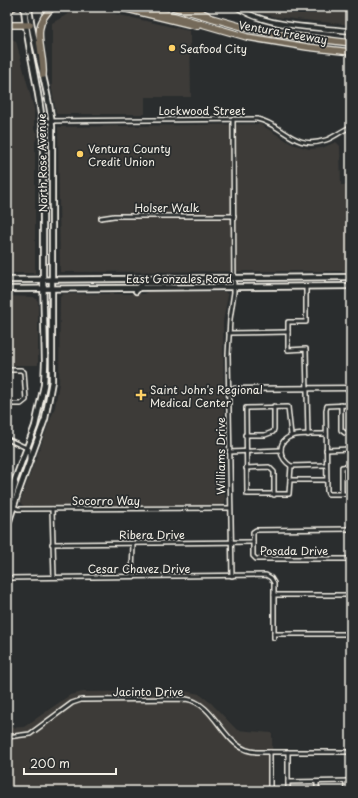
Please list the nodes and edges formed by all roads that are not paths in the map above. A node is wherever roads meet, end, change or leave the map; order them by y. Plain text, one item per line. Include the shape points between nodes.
1 (14, 7) edge
2 (24, 7) edge
3 (29, 7) edge
4 (53, 7) edge
5 (119, 7) edge
6 (142, 7) edge
7 (174, 7) edge
8 (190, 7) edge
9 (237, 7) edge
10 (7, 11) edge
11 (210, 18) junction
12 (7, 25) edge
13 (28, 26) junction
14 (351, 31) edge
15 (225, 32) junction
16 (351, 43) edge
17 (351, 52) edge
18 (43, 75) junction
19 (233, 119) junction
20 (52, 120) junction
21 (42, 121) junction
22 (351, 127) edge
23 (234, 216) junction
24 (101, 218) dead end
25 (351, 277) edge
26 (234, 279) junction
27 (7, 280) edge
28 (43, 280) junction
29 (53, 280) junction
30 (175, 280) junction
31 (306, 286) junction
32 (351, 286) edge
33 (234, 287) junction
34 (43, 288) junction
35 (53, 288) junction
36 (7, 289) edge
37 (137, 289) junction
38 (288, 332) junction
39 (229, 333) junction
40 (7, 370) edge
41 (307, 388) junction
42 (351, 388) edge
43 (229, 389) junction
44 (7, 404) edge
45 (341, 405) junction
46 (351, 405) edge
47 (274, 406) junction
48 (351, 433) edge
49 (326, 434) junction
50 (245, 435) junction
51 (291, 435) junction
52 (308, 435) junction
53 (7, 439) edge
54 (27, 447) junction
55 (351, 449) edge
56 (281, 450) junction
57 (326, 450) junction
58 (246, 451) junction
59 (229, 452) junction
60 (29, 463) junction
61 (326, 465) junction
62 (291, 466) junction
63 (351, 466) edge
64 (246, 468) junction
65 (15, 480) junction
66 (290, 480) junction
67 (327, 480) junction
68 (342, 494) junction
69 (351, 494) edge
70 (274, 495) junction
71 (7, 501) edge
72 (12, 507) junction
73 (230, 508) junction
74 (52, 509) junction
75 (7, 527) edge
76 (351, 529) edge
77 (253, 542) junction
78 (231, 543) junction
79 (52, 544) junction
80 (133, 544) junction
81 (351, 559) edge
82 (132, 576) junction
83 (232, 576) junction
84 (54, 577) junction
85 (7, 578) edge
86 (274, 595) junction
87 (351, 595) edge
88 (351, 634) edge
89 (7, 737) edge
90 (270, 752) junction
91 (288, 752) junction
92 (351, 752) edge
93 (346, 781) junction
94 (351, 781) edge
95 (288, 782) junction
96 (317, 782) junction
97 (270, 791) edge
98 (288, 791) edge
99 (317, 791) edge
100 (346, 791) edge

1 - 10 highway
2 - 13 main road, North Rose Avenue
3 - 13 main road, North Rose Avenue
4 - 18 highway via 42,21 38,37
5 - 15 highway
6 - 15 highway, Ventura Freeway
7 - 11 highway, Ventura Freeway
8 - 11 highway
9 - 14 street via 256,17 271,21
11 - 16 highway, Ventura Freeway via 278,34
12 - 13 highway
13 - 18 main road, North Rose Avenue
13 - 21 main road, North Rose Avenue
15 - 17 highway, Ventura Freeway
18 - 20 main road, North Rose Avenue
19 - 20 street, Lockwood Street
19 - 22 street, Lockwood Street via 264,120 291,138 307,143 326,140
19 - 23 street, Williams Drive
20 - 21 street, Lockwood Street
20 - 29 main road, North Rose Avenue
21 - 28 main road, North Rose Avenue
23 - 24 street, Holser Walk
23 - 26 street, Williams Drive
25 - 26 main road, East Gonzales Road
26 - 30 main road, East Gonzales Road
26 - 33 street, Williams Drive
27 - 28 main road, East Gonzales Road
28 - 29 main road, East Gonzales Road
28 - 34 main road, North Rose Avenue
29 - 30 main road, East Gonzales Road
29 - 35 main road, North Rose Avenue
30 - 37 main road via 170,283 143,283
31 - 32 main road, East Gonzales Road
31 - 33 main road, East Gonzales Road
31 - 38 street via 306,322 288,322
33 - 37 main road, East Gonzales Road
33 - 39 street, Williams Drive
34 - 35 main road, East Gonzales Road
34 - 36 main road, East Gonzales Road
34 - 54 main road, North Rose Avenue via 46,362 44,385
35 - 37 main road, East Gonzales Road
35 - 60 main road, North Rose Avenue via 53,366 50,396 45,420
38 - 39 street
38 - 41 street via 288,350 306,349
39 - 43 street, Williams Drive
40 - 44 street via 23,370 26,400 20,404
41 - 42 street
41 - 43 street
41 - 52 street
43 - 59 street, Williams Drive
45 - 46 street
45 - 48 street via 341,430
45 - 49 street via 330,405 326,408
47 - 50 street via 273,432 265,435
47 - 50 street via 247,407
47 - 51 street via 287,406 290,410
49 - 52 street
49 - 57 street
50 - 58 street
51 - 52 street
51 - 56 street via 284,441
53 - 54 street
54 - 60 street via 30,450
54 - 65 main road
55 - 57 street
56 - 58 street
56 - 62 street via 284,460
57 - 61 street
58 - 59 street
58 - 64 street
59 - 73 street, Williams Drive
60 - 72 main road
61 - 62 street
61 - 67 street
62 - 66 street
63 - 68 street via 342,466
64 - 70 street via 248,494
64 - 70 street via 272,469
65 - 71 main road
65 - 72 street via 10,503
66 - 67 street
66 - 70 street via 288,495
67 - 68 street via 328,494
68 - 69 street
72 - 74 street, Socorro Way
72 - 75 main road
73 - 74 street, Socorro Way
73 - 78 street, Williams Drive
74 - 79 street
76 - 77 street via 256,530 253,532
77 - 78 street, Ribera Drive
77 - 81 street, Posada Drive via 253,556 256,560
78 - 80 street, Ribera Drive
78 - 83 street, Williams Drive
79 - 80 street, Ribera Drive
79 - 84 street
80 - 82 street
82 - 83 street, Cesar Chavez Drive
82 - 84 street, Cesar Chavez Drive
83 - 86 street, Cesar Chavez Drive via 266,575 274,583
84 - 85 street, Cesar Chavez Drive
86 - 87 street
86 - 88 street via 274,636
89 - 90 street, Jacinto Drive via 30,734 72,703 81,700 186,699 204,706 232,741 244,750
90 - 91 street, Jacinto Drive
90 - 97 street
91 - 92 street, Jacinto Drive
91 - 95 street
93 - 94 street
93 - 96 street
93 - 100 street
95 - 96 street
95 - 98 street
96 - 99 street

